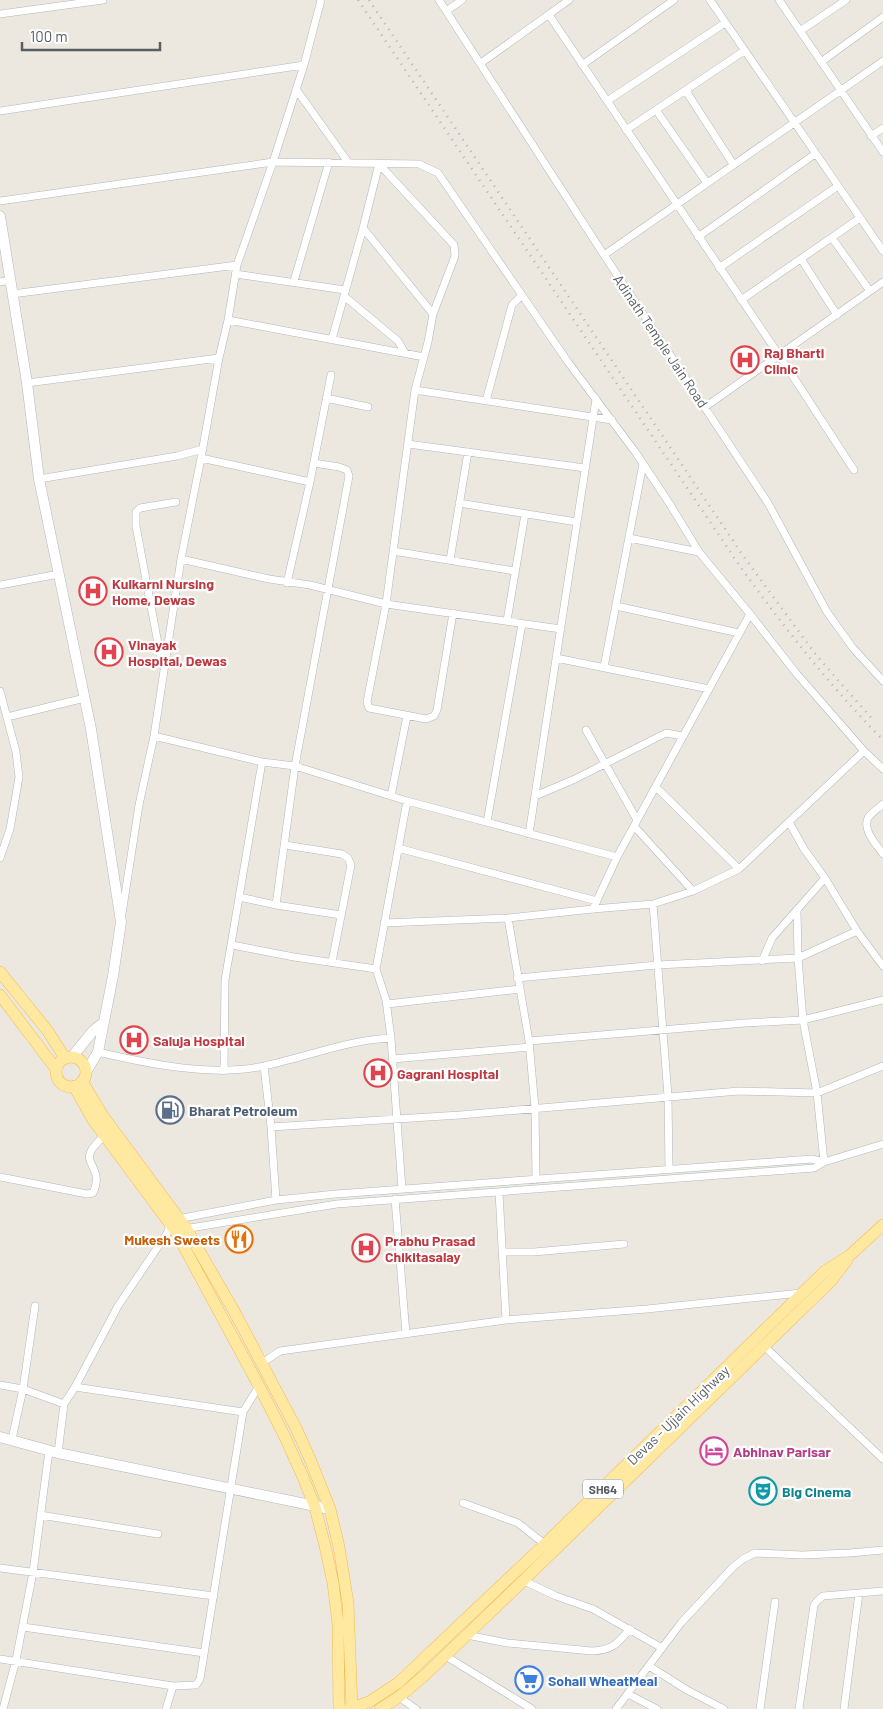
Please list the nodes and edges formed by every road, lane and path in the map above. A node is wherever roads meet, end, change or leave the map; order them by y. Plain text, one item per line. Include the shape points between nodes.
1 (103, 0) edge
2 (321, 0) edge
3 (439, 0) edge
4 (462, 0) edge
5 (569, 0) edge
6 (674, 0) edge
7 (710, 0) edge
8 (846, 0) edge
9 (780, 1) edge
10 (446, 11) junction
11 (0, 14) edge
12 (549, 15) junction
13 (883, 17) edge
14 (725, 23) junction
15 (800, 31) junction
16 (744, 51) junction
17 (883, 61) edge
18 (821, 62) junction
19 (481, 63) junction
20 (304, 65) junction
21 (582, 65) junction
22 (296, 89) junction
23 (840, 90) junction
24 (686, 91) junction
25 (607, 102) junction
26 (656, 110) junction
27 (0, 111) edge
28 (794, 122) junction
29 (883, 128) edge
30 (626, 130) junction
31 (872, 136) junction
32 (883, 152) edge
33 (815, 154) junction
34 (273, 162) junction
35 (329, 162) junction
36 (348, 162) junction
37 (378, 164) junction
38 (733, 164) junction
39 (707, 183) junction
40 (838, 186) junction
41 (0, 201) edge
42 (676, 204) junction
43 (0, 216) edge
44 (860, 218) junction
45 (364, 228) junction
46 (698, 237) junction
47 (832, 238) junction
48 (883, 251) edge
49 (604, 255) junction
50 (801, 259) junction
51 (237, 265) junction
52 (719, 268) junction
53 (235, 274) junction
54 (5, 281) edge
55 (294, 281) junction
56 (883, 282) edge
57 (870, 291) junction
58 (344, 293) junction
59 (12, 294) junction
60 (522, 295) junction
61 (741, 300) junction
62 (433, 314) junction
63 (837, 314) junction
64 (228, 320) junction
65 (332, 339) junction
66 (405, 353) junction
67 (779, 355) junction
68 (424, 357) junction
69 (219, 358) junction
70 (331, 375) dead end
71 (27, 383) junction
72 (415, 390) junction
73 (326, 398) junction
74 (596, 399) junction
75 (486, 401) junction
76 (705, 407) junction
77 (368, 408) dead end
78 (593, 417) junction
79 (612, 420) junction
80 (408, 444) junction
81 (203, 449) junction
82 (468, 452) junction
83 (202, 458) junction
84 (314, 463) junction
85 (644, 464) junction
86 (585, 468) junction
87 (854, 470) dead end
88 (39, 478) junction
89 (310, 482) junction
90 (176, 502) dead end
91 (459, 502) junction
92 (525, 514) junction
93 (577, 522) junction
94 (629, 538) junction
95 (393, 551) junction
96 (698, 552) junction
97 (180, 560) junction
98 (450, 560) junction
99 (515, 571) junction
100 (59, 574) junction
101 (287, 583) junction
102 (0, 585) edge
103 (327, 590) junction
104 (386, 604) junction
105 (616, 606) junction
106 (453, 614) junction
107 (750, 614) junction
108 (507, 621) junction
109 (522, 624) junction
110 (561, 629) junction
111 (740, 633) junction
112 (556, 658) junction
113 (604, 667) junction
114 (163, 670) junction
115 (883, 681) edge
116 (709, 689) junction
117 (0, 691) edge
118 (85, 698) junction
119 (407, 716) junction
120 (7, 717) junction
121 (586, 730) dead end
122 (154, 736) junction
123 (683, 736) junction
124 (864, 751) junction
125 (262, 762) junction
126 (605, 764) junction
127 (295, 766) junction
128 (883, 768) edge
129 (656, 787) junction
130 (391, 796) junction
131 (535, 796) junction
132 (407, 800) junction
133 (883, 804) edge
134 (487, 822) junction
135 (789, 822) junction
136 (636, 823) junction
137 (529, 834) junction
138 (285, 845) junction
139 (398, 848) junction
140 (883, 854) edge
141 (617, 857) junction
142 (0, 858) edge
143 (739, 869) junction
144 (825, 878) junction
145 (693, 891) junction
146 (239, 897) junction
147 (597, 901) junction
148 (653, 904) junction
149 (276, 905) junction
150 (593, 909) junction
151 (797, 910) junction
152 (341, 915) junction
153 (508, 918) junction
154 (121, 922) junction
155 (384, 923) junction
156 (857, 931) junction
157 (232, 945) junction
158 (798, 958) junction
159 (762, 961) junction
160 (332, 962) junction
161 (657, 965) junction
162 (883, 966) edge
163 (376, 969) junction
164 (0, 972) edge
165 (517, 978) junction
166 (520, 990) junction
167 (0, 995) edge
168 (883, 1000) edge
169 (387, 1004) junction
170 (803, 1020) junction
171 (104, 1022) junction
172 (664, 1030) junction
173 (391, 1038) junction
174 (529, 1044) junction
175 (98, 1052) junction
176 (69, 1057) junction
177 (393, 1058) junction
178 (264, 1066) junction
179 (883, 1066) edge
180 (56, 1068) junction
181 (224, 1071) junction
182 (80, 1079) junction
183 (817, 1093) junction
184 (668, 1096) junction
185 (535, 1108) junction
186 (397, 1118) junction
187 (271, 1127) junction
188 (104, 1136) junction
189 (883, 1144) edge
190 (824, 1162) junction
191 (669, 1169) junction
192 (0, 1177) edge
193 (536, 1180) junction
194 (402, 1189) junction
195 (499, 1192) junction
196 (395, 1199) junction
197 (276, 1200) junction
198 (883, 1225) edge
199 (176, 1227) junction
200 (878, 1235) edge
201 (624, 1244) dead end
202 (502, 1252) junction
203 (850, 1256) junction
204 (804, 1292) junction
205 (35, 1306) dead end
206 (506, 1320) junction
207 (406, 1334) junction
208 (764, 1346) junction
209 (262, 1363) junction
210 (0, 1386) edge
211 (259, 1386) junction
212 (75, 1387) junction
213 (23, 1389) junction
214 (64, 1404) junction
215 (243, 1412) junction
216 (0, 1436) edge
217 (12, 1439) junction
218 (54, 1452) junction
219 (883, 1459) edge
220 (231, 1488) junction
221 (463, 1503) dead end
222 (315, 1507) junction
223 (330, 1509) junction
224 (40, 1515) junction
225 (158, 1534) dead end
226 (549, 1547) junction
227 (883, 1550) edge
228 (0, 1568) edge
229 (33, 1572) junction
230 (522, 1580) junction
231 (883, 1591) edge
232 (859, 1593) junction
233 (214, 1596) junction
234 (775, 1602) dead end
235 (23, 1627) junction
236 (630, 1628) junction
237 (467, 1635) junction
238 (662, 1648) junction
239 (204, 1653) junction
240 (444, 1655) junction
241 (0, 1659) edge
242 (16, 1660) junction
243 (649, 1666) junction
244 (173, 1686) junction
245 (628, 1694) junction
246 (399, 1697) junction
247 (3, 1709) edge
248 (166, 1709) edge
249 (339, 1709) edge
250 (350, 1709) edge
251 (380, 1709) edge
252 (416, 1709) edge
253 (532, 1709) edge
254 (616, 1709) edge
255 (657, 1709) edge
256 (724, 1709) edge
257 (760, 1709) edge
258 (799, 1709) edge
259 (844, 1709) edge

1 - 11 street
2 - 20 street
3 - 10 street, Adinath Temple Jain Road
4 - 10 street
5 - 12 street
6 - 21 street
7 - 14 street
8 - 15 street
9 - 15 street
10 - 19 street, Adinath Temple Jain Road
12 - 19 street
12 - 21 street
13 - 18 street
14 - 16 street
14 - 25 street
15 - 18 street
16 - 24 street
16 - 28 street
17 - 23 street
18 - 23 street
19 - 49 street, Adinath Temple Jain Road
20 - 22 street
20 - 27 street
21 - 25 street
22 - 34 street
22 - 36 street
23 - 28 street
23 - 31 street
24 - 26 street
24 - 38 street
25 - 30 street
26 - 30 street
26 - 39 street
28 - 33 street
28 - 38 street
29 - 31 street
30 - 42 street
31 - 32 street
33 - 40 street
33 - 46 street
34 - 35 street
34 - 41 street
34 - 51 street
35 - 36 street
35 - 55 street
36 - 37 street
37 - 45 street
37 - 60 street via 419,164 438,173
37 - 62 street via 454,245 455,256
38 - 39 street
39 - 42 street
40 - 44 street
40 - 52 street
42 - 46 street
42 - 49 street
43 - 54 street
44 - 47 street
44 - 48 street
45 - 58 street
45 - 62 street
46 - 52 street
47 - 50 street
47 - 57 street
49 - 76 street, Adinath Temple Jain Road
50 - 61 street
50 - 63 street
51 - 53 street
51 - 59 street
52 - 61 street
53 - 55 street
53 - 64 street
54 - 59 street
55 - 58 street
56 - 57 street
57 - 63 street
58 - 65 street
58 - 66 street via 398,341
59 - 71 street
60 - 74 street
60 - 75 street via 512,305
61 - 67 street
62 - 68 street
63 - 67 street
64 - 65 street
64 - 69 street
65 - 66 street
66 - 68 street
67 - 76 street
67 - 87 street
68 - 72 street
69 - 71 street
69 - 81 street
70 - 73 street
71 - 88 street
72 - 75 street
72 - 80 street
73 - 77 street
73 - 84 street
74 - 78 street
74 - 79 street
75 - 78 street
76 - 115 street, Adinath Temple Jain Road via 768,503 827,612
78 - 79 street
78 - 86 street
79 - 85 street
80 - 82 street
80 - 95 street
81 - 83 street
81 - 88 street
82 - 86 street
82 - 91 street
83 - 89 street
83 - 97 street
84 - 89 street
84 - 103 street via 339,467 347,470 349,476
85 - 94 street
85 - 96 street
86 - 93 street
88 - 100 street
89 - 101 street
90 - 114 street via 140,508 136,512
91 - 92 street
91 - 98 street
92 - 93 street
92 - 99 street
93 - 110 street
94 - 96 street
94 - 105 street
95 - 98 street
95 - 104 street
96 - 107 street
97 - 101 street
97 - 114 street
98 - 99 street
99 - 108 street
100 - 102 street
100 - 118 street
101 - 103 street
103 - 104 street
103 - 127 street
104 - 106 street
104 - 119 street via 367,702 369,708
105 - 111 street
105 - 113 street
106 - 108 street
106 - 119 street via 437,710 434,716 426,719
107 - 111 street
107 - 124 street
108 - 109 street
109 - 110 street
109 - 134 street
110 - 112 street
111 - 116 street
112 - 113 street
112 - 131 street
113 - 116 street
114 - 122 street
116 - 123 street
117 - 120 street
118 - 120 street
118 - 154 street
119 - 130 street
120 - 142 street via 19,777 10,829
121 - 126 street
122 - 125 street
122 - 154 street via 139,805
123 - 126 street via 666,733
123 - 129 street
124 - 128 street
124 - 135 street
125 - 127 street
125 - 146 street
126 - 131 street
126 - 136 street
127 - 130 street
127 - 138 street
129 - 136 street
129 - 143 street
130 - 132 street
131 - 137 street
132 - 134 street
132 - 139 street
133 - 140 street via 868,818 867,824 868,832
134 - 137 street
135 - 143 street
135 - 144 street
136 - 141 street
136 - 145 street
137 - 141 street
138 - 149 street
138 - 152 street via 342,854 348,858 350,865
139 - 147 street
139 - 155 street
141 - 147 street
143 - 145 street
144 - 151 street
144 - 156 street
145 - 148 street
146 - 149 street
146 - 157 street
147 - 150 street
148 - 150 street
148 - 161 street
149 - 152 street
150 - 153 street
151 - 158 street
151 - 159 street via 772,938
152 - 160 street
153 - 155 street
153 - 165 street
154 - 171 street
155 - 163 street
156 - 158 street
156 - 162 street
157 - 160 street
157 - 181 street via 225,980
158 - 159 street
158 - 170 street
159 - 161 street
160 - 163 street
161 - 165 street
161 - 172 street
163 - 169 street
164 - 176 main road
165 - 166 street
166 - 169 street
166 - 174 street
167 - 180 main road
168 - 170 street
169 - 173 street
170 - 172 street
170 - 183 street
171 - 175 street
171 - 176 street
172 - 174 street
172 - 184 street
173 - 177 street
173 - 178 street via 345,1044
174 - 177 street
174 - 185 street
175 - 181 street via 146,1063
175 - 182 street
176 - 180 main road via 59,1062
176 - 182 main road via 79,1059 84,1065
177 - 186 street
178 - 181 street
178 - 187 street
179 - 183 street
180 - 182 main road via 63,1084
182 - 188 main road via 85,1108
182 - 199 main road
183 - 184 street via 739,1090
183 - 190 street
184 - 185 street
184 - 191 street
185 - 186 street
185 - 193 street
186 - 187 street
186 - 194 street
187 - 197 street
188 - 192 street via 89,1158 98,1178 93,1192 87,1194
188 - 199 main road
189 - 190 street
190 - 191 street via 812,1159
190 - 195 street via 814,1168
191 - 193 street
193 - 194 street
194 - 197 street
195 - 196 street
195 - 202 street
196 - 199 street
196 - 207 street
197 - 199 street
198 - 200 main road, Devas - Ujjain Highway / SH64
199 - 209 main road
199 - 211 main road
199 - 212 street via 118,1306
200 - 203 main road, Devas - Ujjain Highway / SH64
201 - 202 street
202 - 206 street
203 - 204 main road, Devas - Ujjain Highway / SH64 via 825,1271
203 - 208 main road, Devas - Ujjain Highway / SH64 via 832,1280
204 - 206 street
204 - 226 main road, Devas - Ujjain Highway / SH64
205 - 213 street
206 - 207 street
207 - 209 street via 280,1351
208 - 219 street
208 - 226 main road, Devas - Ujjain Highway / SH64
209 - 223 main road via 296,1428
210 - 213 street
211 - 215 street
211 - 222 main road
212 - 214 street
212 - 215 street
213 - 214 street
213 - 217 street
214 - 218 street
215 - 220 street
216 - 217 street
217 - 218 street
218 - 220 street
218 - 224 street
220 - 222 street
220 - 233 street
221 - 226 street via 518,1523
222 - 223 street
222 - 249 main road via 333,1583 338,1624
223 - 250 main road via 348,1603
224 - 225 street
224 - 229 street
226 - 230 main road, Devas - Ujjain Highway / SH64
226 - 250 main road, Devas - Ujjain Highway / SH64 via 398,1684 369,1702
227 - 238 street via 802,1555 755,1553 733,1567
228 - 229 street
229 - 233 street
229 - 235 street
230 - 236 street
230 - 237 main road, Devas - Ujjain Highway / SH64
231 - 232 street
232 - 258 street via 823,1596 814,1605
232 - 259 street
233 - 239 street
234 - 257 street
235 - 239 street
235 - 242 street
236 - 237 street via 614,1647 592,1651 507,1643
236 - 238 street
237 - 240 main road, Devas - Ujjain Highway / SH64
238 - 243 street
239 - 244 street via 196,1685
240 - 246 main road, Devas - Ujjain Highway / SH64
240 - 253 street
241 - 242 street
242 - 244 street
242 - 247 street
243 - 245 street
243 - 256 street
244 - 248 street
245 - 254 street
245 - 255 street
246 - 251 main road, Devas - Ujjain Highway / SH64
246 - 252 street

